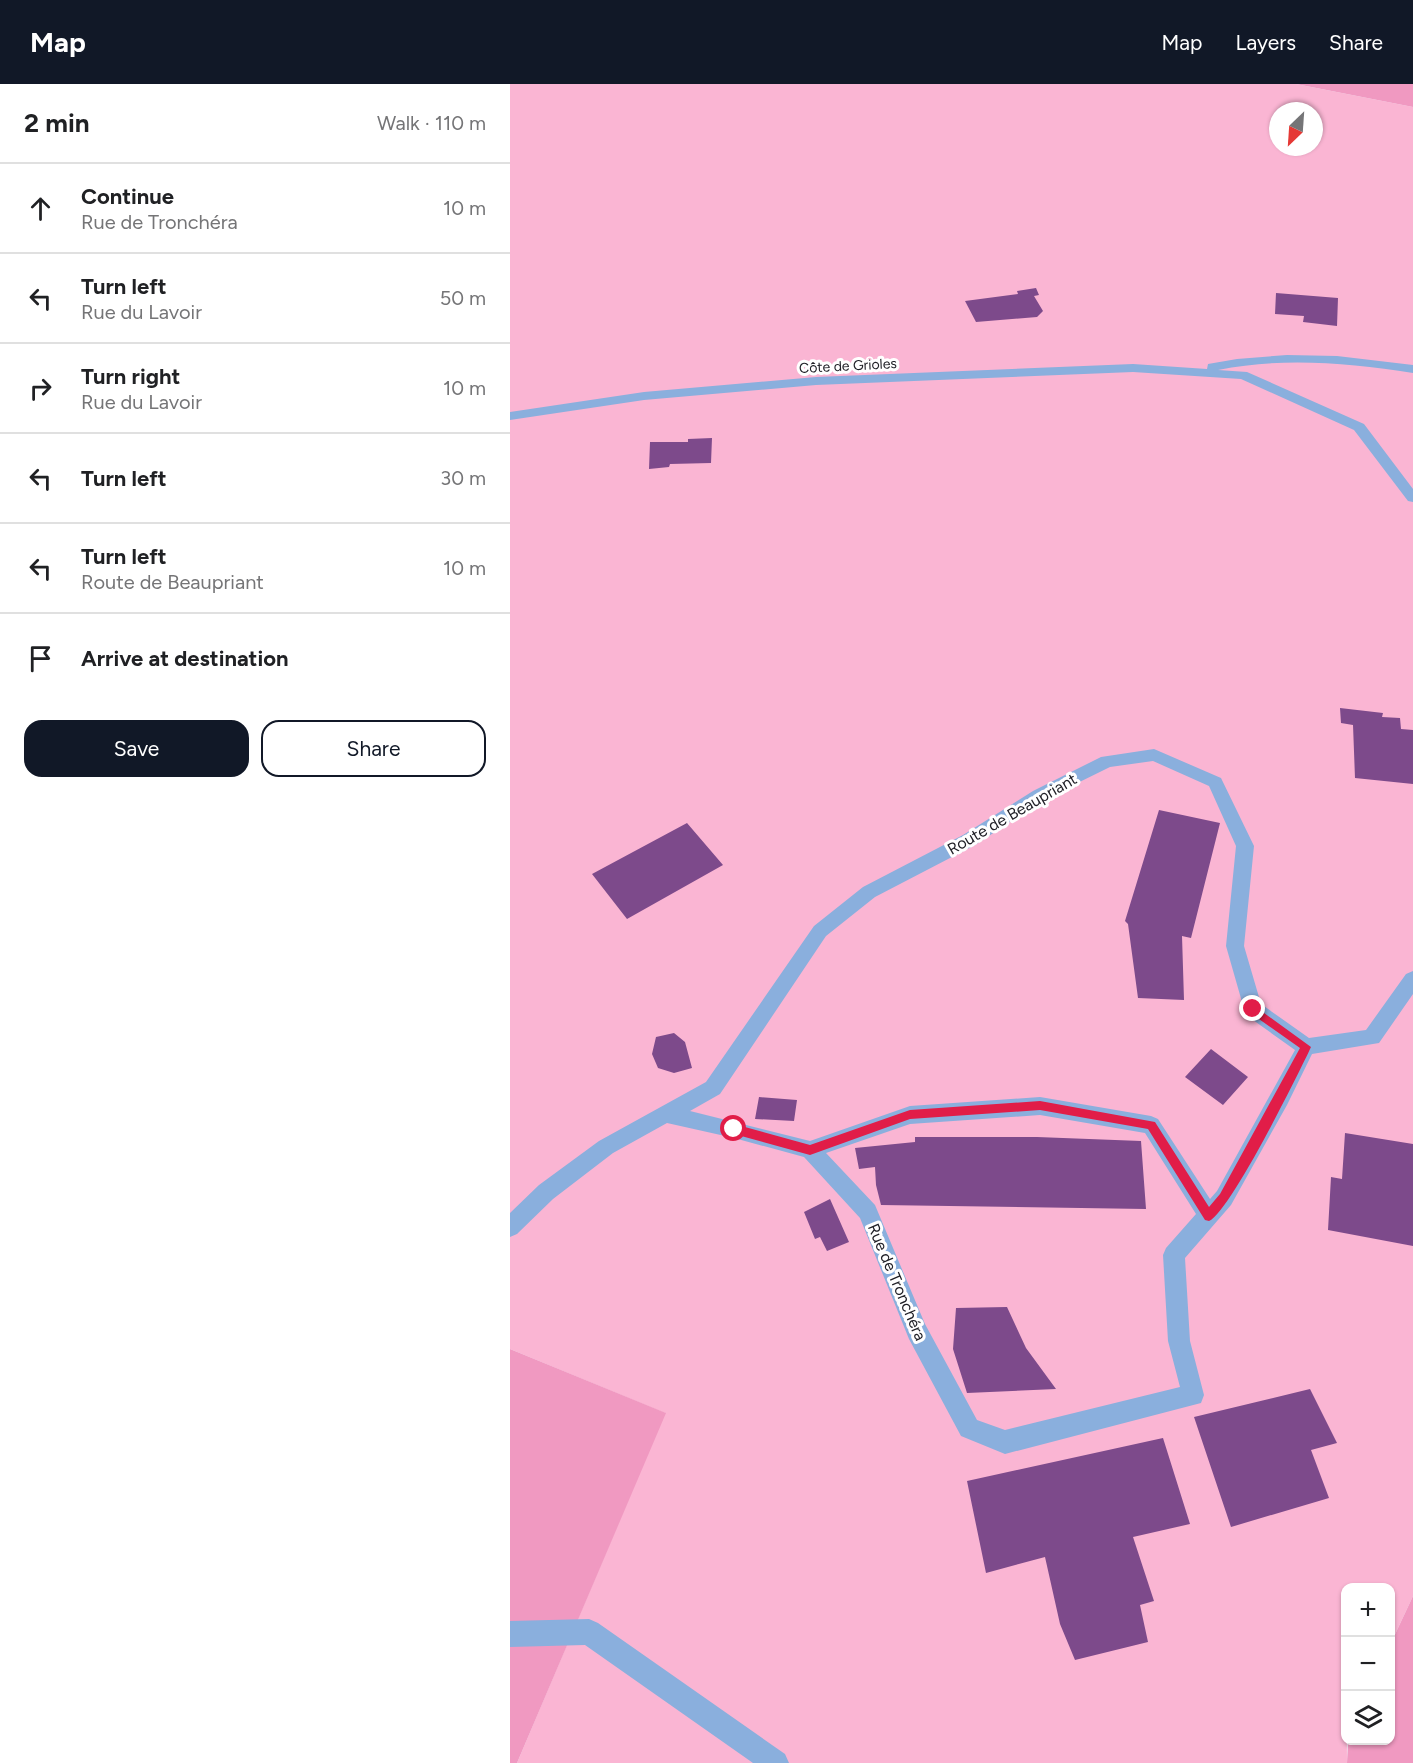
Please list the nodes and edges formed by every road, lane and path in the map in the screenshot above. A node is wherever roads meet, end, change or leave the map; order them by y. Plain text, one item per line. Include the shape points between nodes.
1 (1413, 369) edge
2 (1190, 372) junction
3 (510, 416) edge
4 (1413, 498) edge
5 (1413, 980) edge
6 (1306, 1047) junction
7 (665, 1114) junction
8 (810, 1150) junction
9 (1209, 1216) junction
10 (510, 1227) edge
11 (510, 1634) edge
12 (776, 1763) edge

1 - 2 street via 1341,359 1243,360
2 - 3 street, Côte de Grioles via 1133,368 816,381 644,396
2 - 4 street via 1243,375 1359,427
5 - 6 street via 1372,1037
6 - 7 street, Route de Beaupriant via 1253,1009 1235,946 1245,846 1215,782 1154,755 1107,761 869,892 820,932 713,1088
6 - 9 street via 1224,1198
7 - 8 street
7 - 10 street, Route de Beaupriant via 606,1147 546,1192
8 - 9 street via 910,1115 1040,1106 1151,1125
8 - 9 street, Rue de Tronchéra via 868,1212 917,1331 969,1428 1005,1442 1193,1395 1179,1341 1174,1256
11 - 12 street via 589,1632

